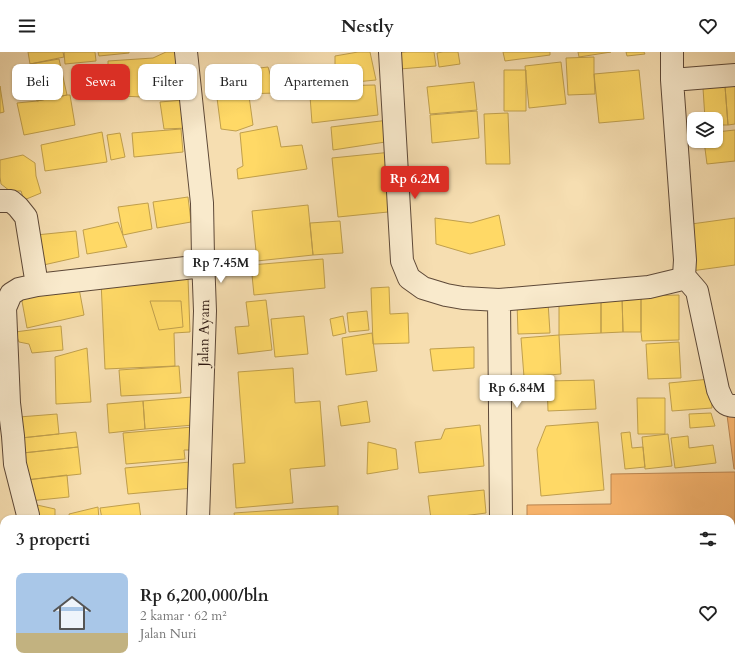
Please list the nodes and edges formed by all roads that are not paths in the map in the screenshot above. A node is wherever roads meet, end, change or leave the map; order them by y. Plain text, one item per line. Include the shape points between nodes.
1 (186, 52) edge
2 (390, 52) edge
3 (672, 52) edge
4 (735, 75) edge
5 (672, 80) junction
6 (0, 201) edge
7 (203, 266) junction
8 (684, 276) junction
9 (37, 285) junction
10 (499, 300) junction
11 (735, 406) edge
12 (8, 464) edge
13 (28, 515) edge
14 (198, 515) edge
15 (501, 515) edge

1 - 7 street, Jalan Ayam via 202,203
2 - 10 street via 402,261 409,278 423,288 446,295
3 - 5 street
4 - 5 street
5 - 8 street
6 - 9 street via 11,201 26,217
7 - 9 street
7 - 14 street, Jalan Ayam via 205,311
8 - 10 street via 678,280 649,287
8 - 11 street via 697,291 718,390 724,403
9 - 12 street via 19,289 11,294 6,308 9,403 13,436
10 - 15 street
12 - 13 street

